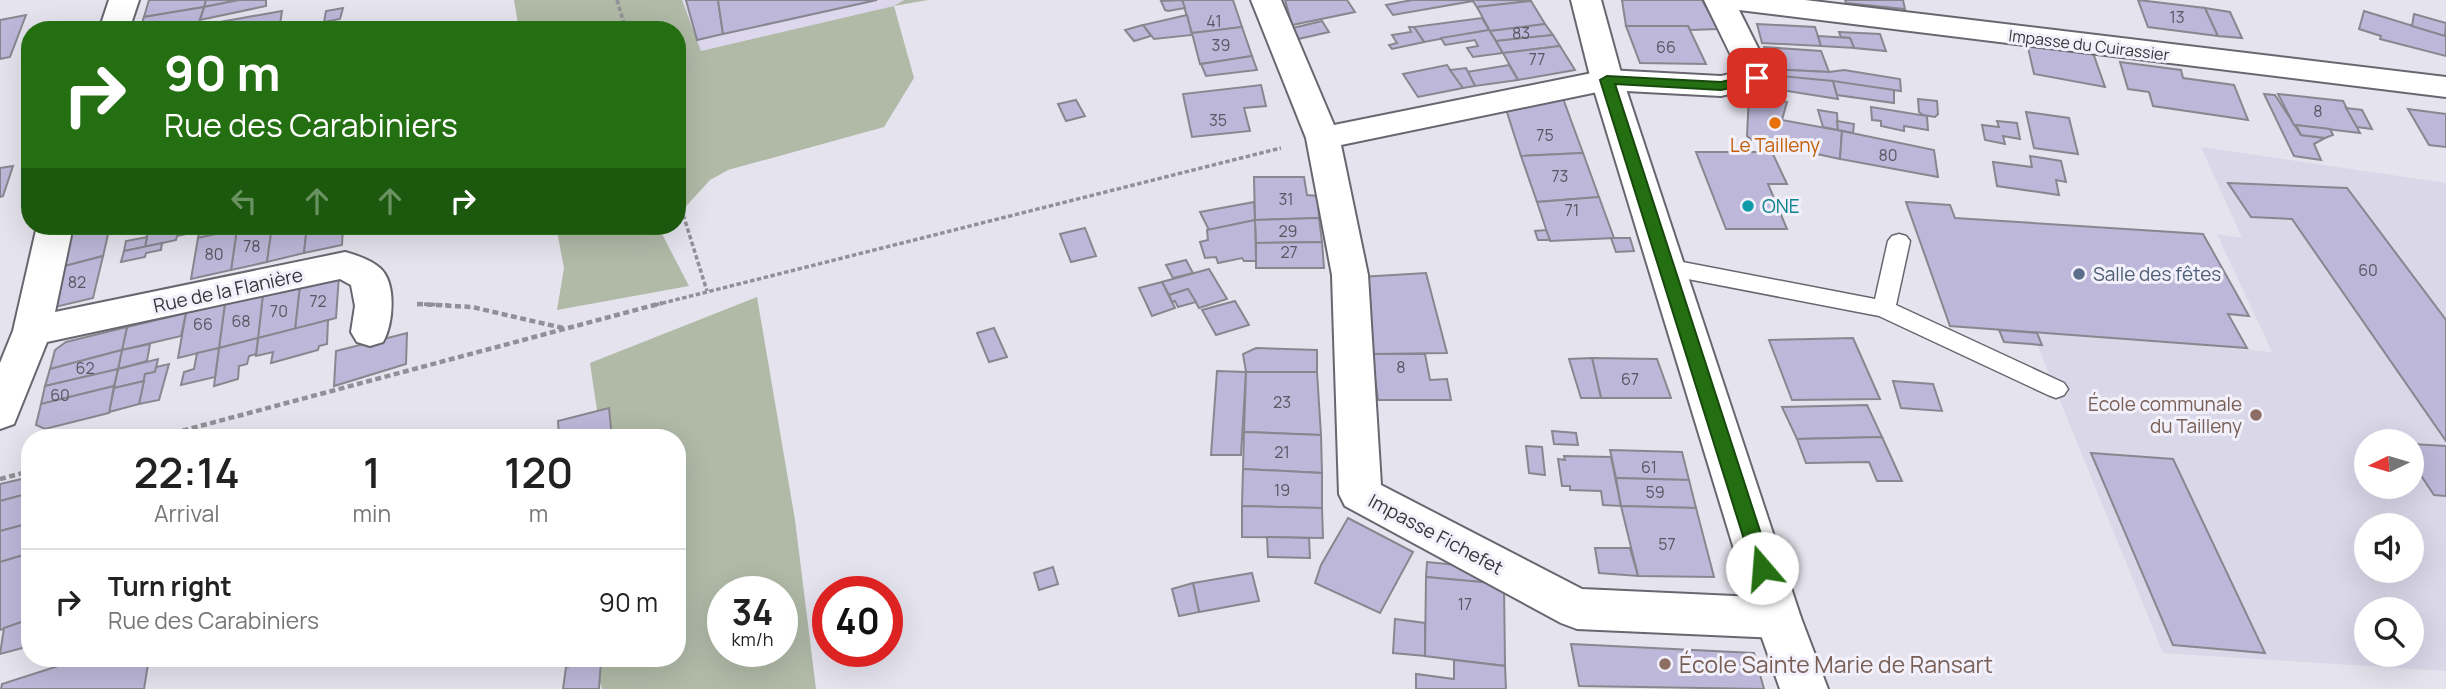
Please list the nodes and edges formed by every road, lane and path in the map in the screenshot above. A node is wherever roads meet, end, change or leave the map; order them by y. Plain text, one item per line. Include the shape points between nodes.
1 (124, 0) edge
2 (617, 0) edge
3 (1266, 0) edge
4 (1586, 0) edge
5 (1719, 0) edge
6 (1731, 0) edge
7 (117, 21) edge
8 (623, 21) edge
9 (1607, 80) junction
10 (2446, 88) edge
11 (1323, 138) junction
12 (686, 224) edge
13 (53, 235) edge
14 (1899, 241) dead end
15 (1667, 267) junction
16 (707, 291) junction
17 (1884, 309) junction
18 (372, 319) joint
19 (564, 329) junction
20 (32, 331) junction
21 (2056, 389) dead end
22 (0, 413) edge
23 (189, 429) edge
24 (21, 473) edge
25 (0, 479) edge
26 (1778, 618) junction
27 (1804, 689) edge

1 - 7 street
2 - 8 path
3 - 11 street, Impasse Fichefet
4 - 9 street
5 - 9 street via 1757,78 1721,86
6 - 10 street, Impasse du Cuirassier
9 - 11 street
9 - 15 street
11 - 16 path
11 - 26 street, Impasse Fichefet via 1350,275 1360,494 1577,609
12 - 16 path
13 - 20 street
14 - 17 lane
15 - 17 lane
15 - 26 street
16 - 19 path
17 - 21 lane
18 - 19 path via 445,303
18 - 20 street, Rue de la Flanière via 368,278 345,265
19 - 23 path
20 - 22 street
24 - 25 path
26 - 27 street

